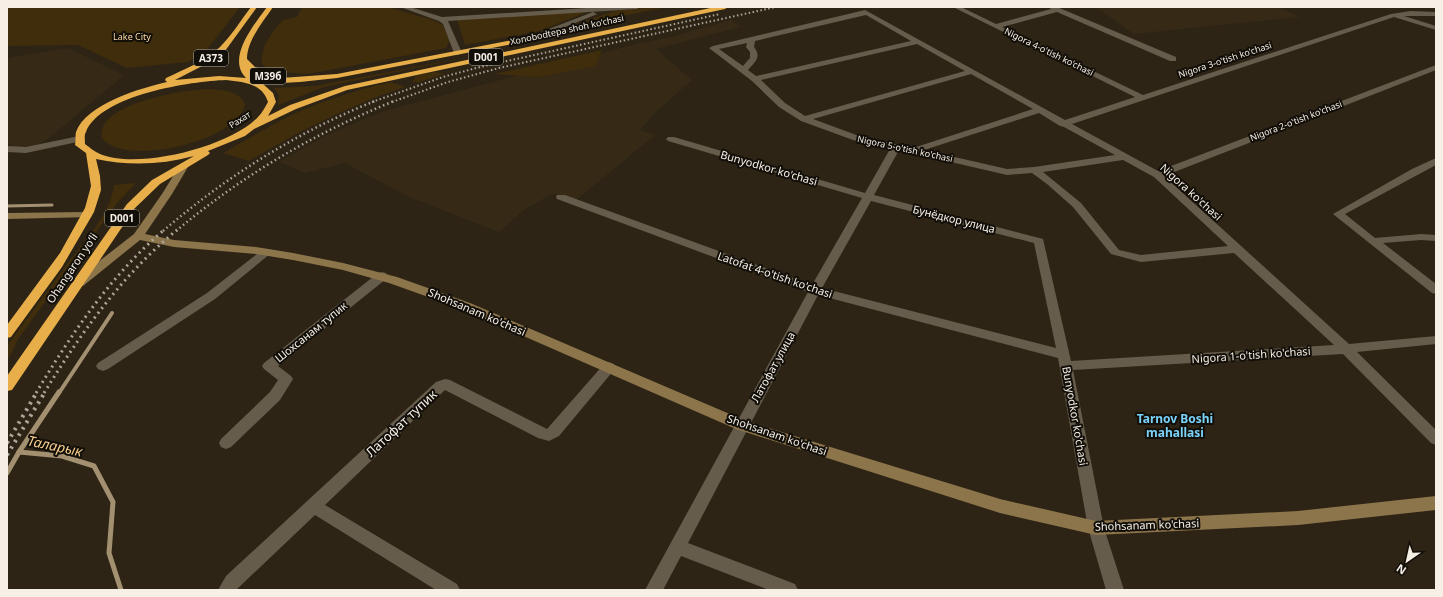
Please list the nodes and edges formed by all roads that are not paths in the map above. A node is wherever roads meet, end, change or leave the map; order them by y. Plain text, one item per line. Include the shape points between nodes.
1 (254, 7) edge
2 (270, 7) edge
3 (402, 7) edge
4 (637, 7) edge
5 (694, 7) edge
6 (725, 7) edge
7 (956, 7) edge
8 (1054, 8) edge
9 (603, 10) junction
10 (1436, 14) edge
11 (1393, 15) junction
12 (442, 19) junction
13 (604, 24) dead end
14 (997, 26) junction
15 (1436, 28) edge
16 (573, 30) dead end
17 (751, 39) junction
18 (527, 40) junction
19 (915, 42) junction
20 (458, 53) junction
21 (243, 59) junction
22 (1172, 60) dead end
23 (1436, 67) edge
24 (743, 71) junction
25 (971, 72) junction
26 (754, 79) junction
27 (300, 80) junction
28 (254, 83) junction
29 (152, 88) junction
30 (1141, 98) junction
31 (1039, 110) junction
32 (804, 119) junction
33 (1063, 124) junction
34 (254, 126) junction
35 (78, 139) junction
36 (231, 139) junction
37 (671, 139) dead end
38 (896, 147) junction
39 (7, 149) edge
40 (915, 150) junction
41 (90, 154) junction
42 (1123, 157) junction
43 (1436, 161) edge
44 (183, 166) junction
45 (1034, 170) junction
46 (1415, 171) junction
47 (1436, 171) edge
48 (1157, 175) junction
49 (561, 197) dead end
50 (868, 197) junction
51 (87, 215) junction
52 (7, 216) edge
53 (138, 236) junction
54 (1436, 238) edge
55 (1040, 241) joint
56 (1373, 241) junction
57 (1236, 249) junction
58 (266, 252) junction
59 (382, 276) junction
60 (77, 285) junction
61 (815, 290) junction
62 (1436, 290) edge
63 (7, 334) edge
64 (1436, 340) edge
65 (1346, 349) junction
66 (1065, 361) junction
67 (103, 366) dead end
68 (609, 368) junction
69 (7, 386) edge
70 (741, 425) junction
71 (1436, 439) edge
72 (226, 443) dead end
73 (1436, 503) edge
74 (314, 506) junction
75 (1096, 528) junction
76 (678, 547) junction
77 (227, 590) edge
78 (451, 590) edge
79 (654, 590) edge
80 (789, 590) edge
81 (1115, 590) edge

1 - 29 highway, A373 via 225,47 215,55
2 - 21 highway, A373 via 249,40
3 - 12 street
4 - 9 street
5 - 13 highway, Xonobodtepa shoh ko'chasi
6 - 34 highway, Xonobodtepa shoh ko'chasi / D001 via 345,88 292,107
7 - 14 street, Nigora 4-o'tish ko'chasi
8 - 14 street
8 - 22 street
9 - 12 street
9 - 18 street
10 - 11 street, Nigora 3-o'tish ko'chasi
11 - 15 street
11 - 30 street, Nigora 3-o'tish ko'chasi
12 - 20 street via 449,28
14 - 30 street, Nigora 4-o'tish ko'chasi
16 - 18 highway, Xonobodtepa shoh ko'chasi / D001
17 - 19 street, Nigora ko'chasi via 865,12
17 - 24 street via 750,47 754,52 754,58
17 - 24 street, Nigora 5-o'tish ko'chasi via 713,48
18 - 20 highway, Xonobodtepa shoh ko'chasi / D001
19 - 25 street, Nigora ko'chasi
19 - 26 street
20 - 27 highway, Xonobodtepa shoh ko'chasi / D001 via 337,76
21 - 27 highway, M39б via 259,73
21 - 28 highway, A373 via 245,74
23 - 48 street, Nigora 2-o'tish ko'chasi
24 - 26 street, Nigora 5-o'tish ko'chasi
25 - 31 street, Nigora ko'chasi
25 - 32 street
26 - 32 street, Nigora 5-o'tish ko'chasi via 782,105
27 - 28 highway, Xonobodtepa shoh ko'chasi / D001
28 - 29 highway, D001 via 206,79
28 - 34 highway, Рахат / D001 via 269,92 272,102 267,113
29 - 35 highway, D001 via 121,100 97,114 82,129
30 - 33 street, Nigora 3-o'tish ko'chasi
31 - 33 street, Nigora ko'chasi
31 - 40 street
32 - 38 street, Nigora 5-o'tish ko'chasi via 851,137
33 - 42 street, Nigora ko'chasi
34 - 36 highway, Рахат / D001
35 - 39 street via 26,150
35 - 41 highway, D001 via 80,145
36 - 41 highway, Рахат / D001 via 198,151 160,159 119,161
36 - 44 highway, Ohangaron yoʻli / D001
37 - 50 street, Bunyodkor ko'chasi
38 - 40 street, Nigora 5-o'tish ko'chasi
38 - 50 street, Латофат улица
40 - 45 street, Nigora 5-o'tish ko'chasi via 1007,172
41 - 51 highway, Ohangaron yoʻli / D001 via 96,187
42 - 45 street, Nigora 5-o'tish ko'chasi
42 - 48 street, Nigora ko'chasi
43 - 46 street
44 - 53 street
44 - 60 highway, Ohangaron yoʻli / D001 via 156,182 137,199 114,228
45 - 57 street via 1077,205 1115,252 1141,259
46 - 47 street
46 - 56 street via 1338,214
48 - 57 street, Nigora ko'chasi
49 - 61 street, Latofat 4-o'tish ko'chasi
50 - 55 street, Бунёдкор улица
50 - 61 street, Латофат улица
51 - 52 street
51 - 63 highway, Ohangaron yoʻli / D001 via 63,258
53 - 58 street, Shohsanam ko'chasi via 179,244
53 - 60 street
54 - 56 street
55 - 66 street, Bunyodkor ko'chasi
56 - 62 street
57 - 65 street, Nigora ko'chasi
58 - 59 street, Shohsanam ko'chasi via 330,263
58 - 67 street via 211,296
59 - 68 street, Shohsanam ko'chasi via 439,295
59 - 72 street, Шохсанам тупик via 269,366 286,379 275,396
60 - 69 highway, Ohangaron yoʻli / D001
61 - 66 street, Latofat 4-o'tish ko'chasi
61 - 70 street, Латофат улица
64 - 65 street, Nigora 1-o'tish ko'chasi
65 - 66 street, Nigora 1-o'tish ko'chasi
65 - 71 street, Nigora ko'chasi
66 - 75 street, Bunyodkor ko'chasi
68 - 70 street, Shohsanam ko'chasi
68 - 74 street, Латофат тупик via 549,435 445,384
70 - 75 street, Shohsanam ko'chasi via 1000,506
70 - 76 street, Латофат улица
73 - 75 street, Shohsanam ko'chasi via 1298,518
74 - 77 street, Латофат тупик via 232,582
74 - 78 street
75 - 81 street, Bunyodkor ko'chasi
76 - 79 street, Латофат улица
76 - 80 street

